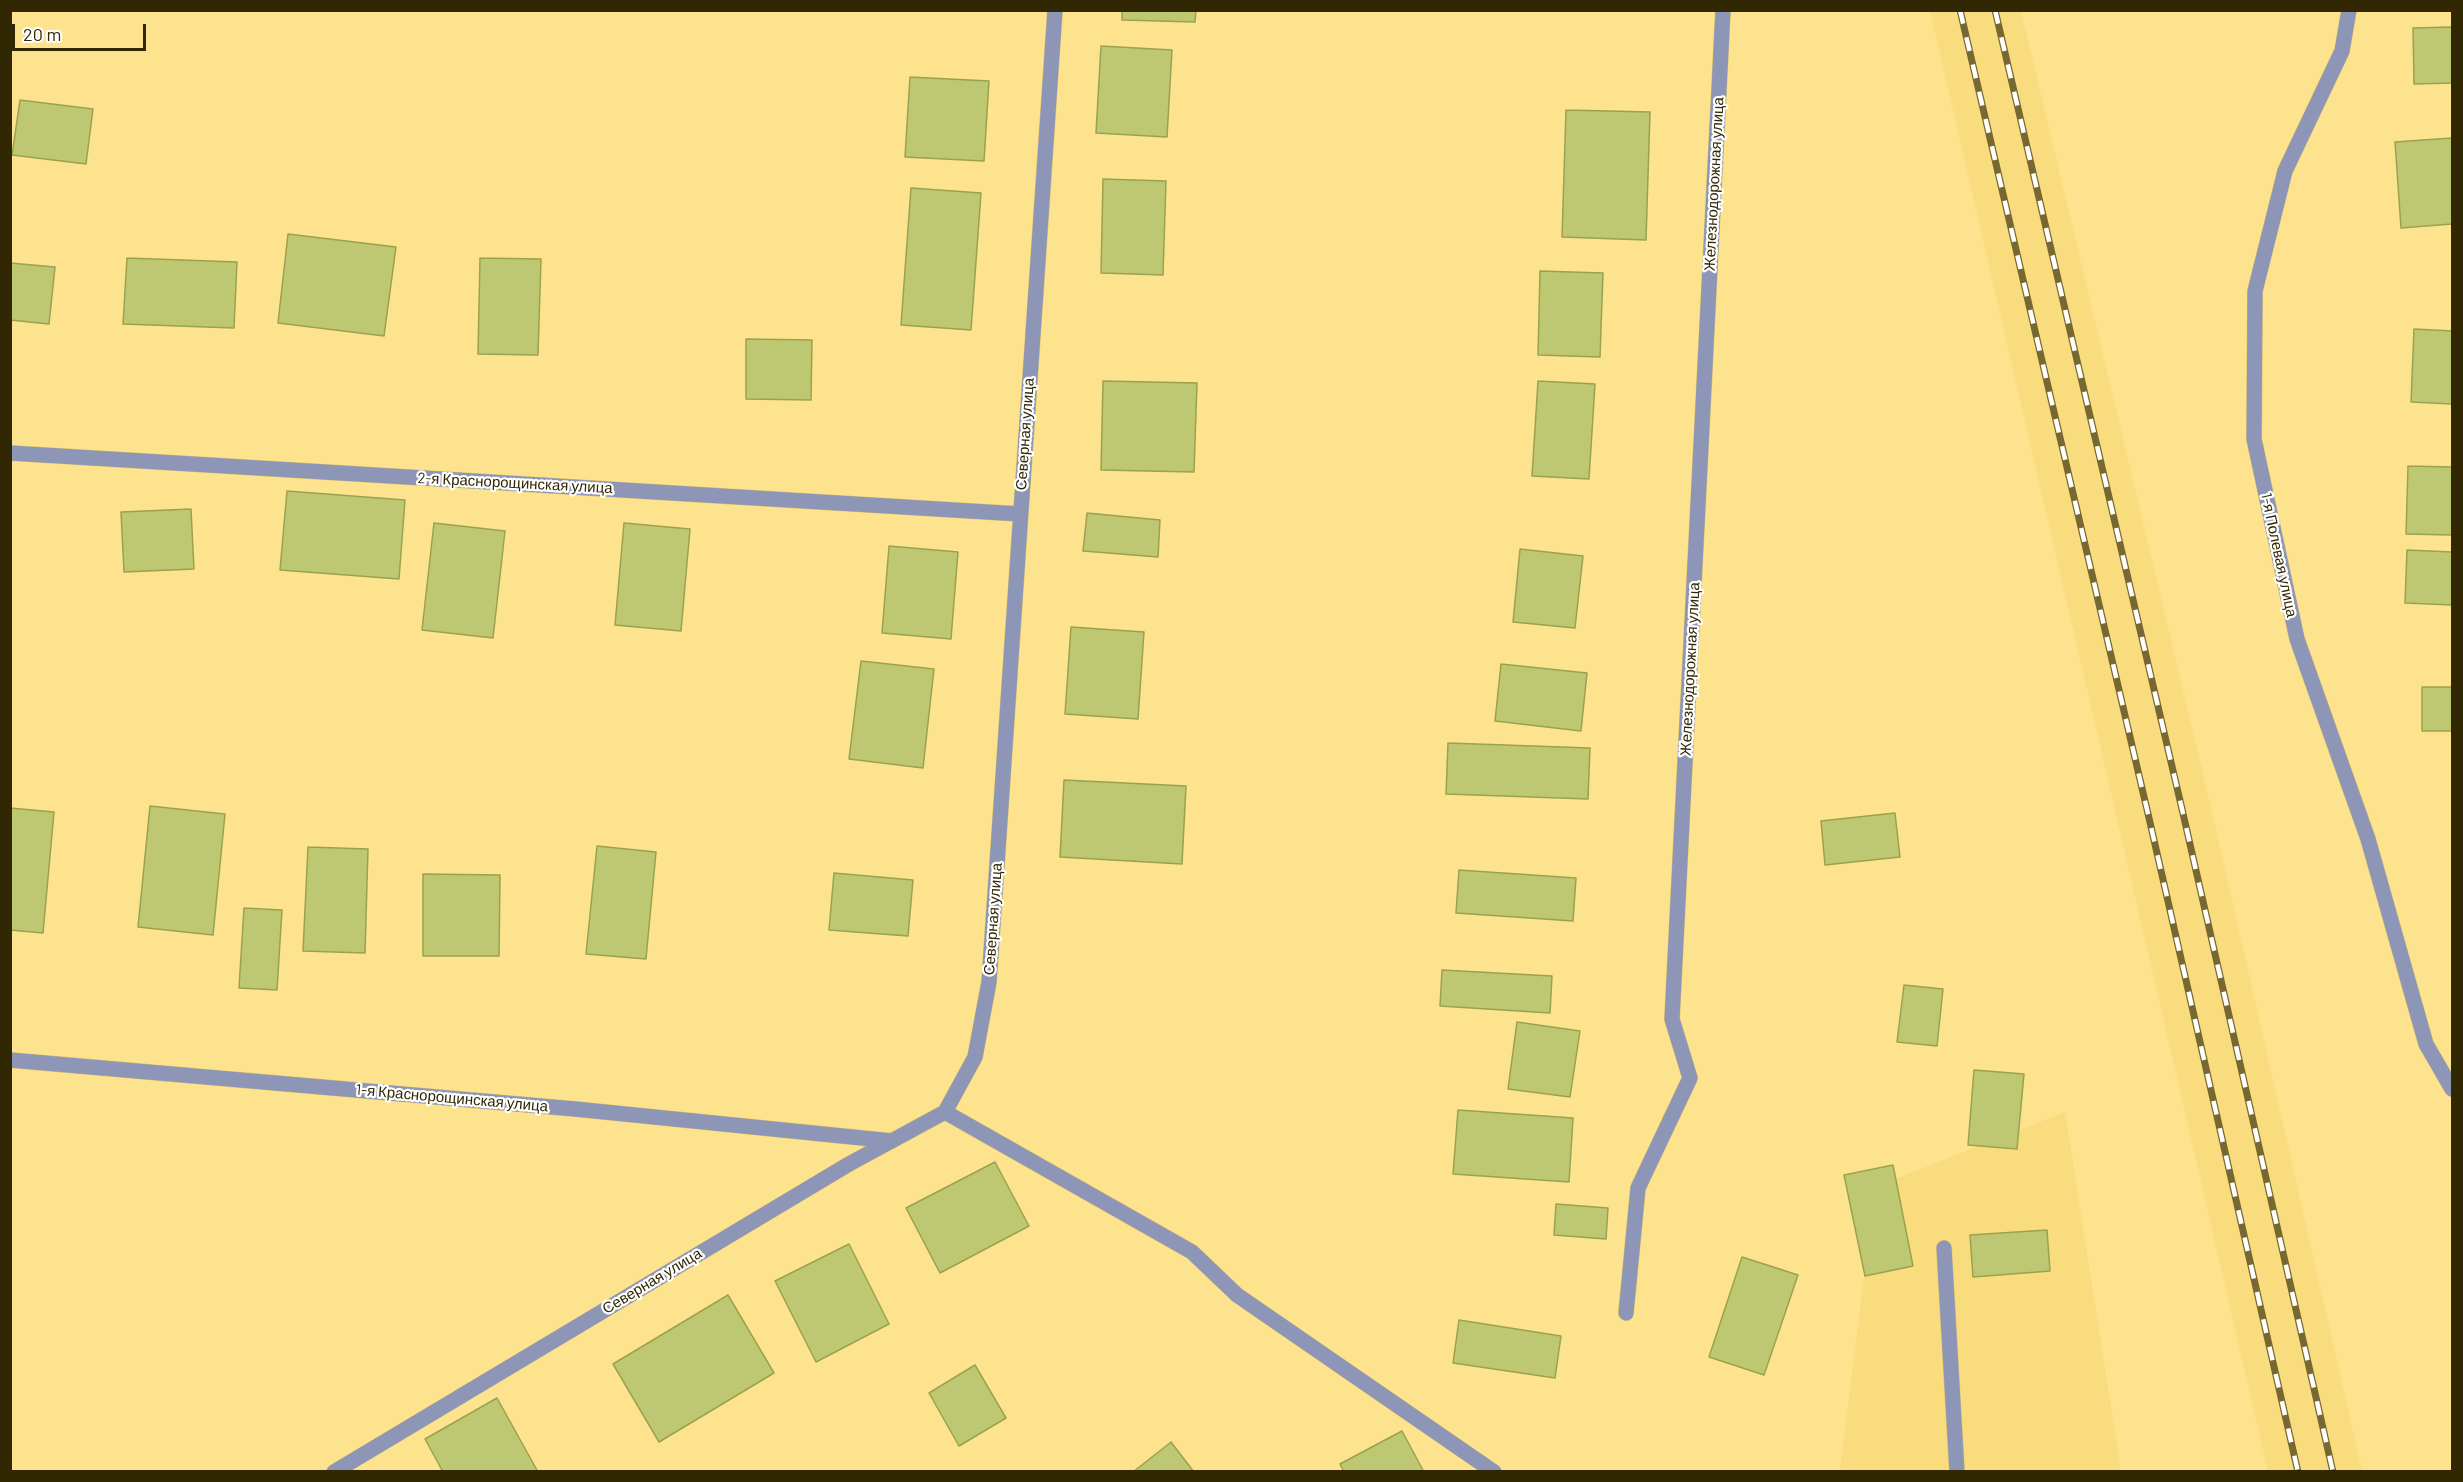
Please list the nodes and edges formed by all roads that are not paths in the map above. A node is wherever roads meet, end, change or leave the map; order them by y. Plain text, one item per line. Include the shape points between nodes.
1 (1055, 10) edge
2 (1723, 10) edge
3 (2349, 10) edge
4 (10, 453) edge
5 (1020, 514) junction
6 (10, 1060) edge
7 (2452, 1089) edge
8 (945, 1112) junction
9 (892, 1141) junction
10 (1944, 1248) dead end
11 (1626, 1313) dead end
12 (334, 1472) edge
13 (1494, 1472) edge
14 (1957, 1472) edge

1 - 5 street, Северная улица
2 - 11 street, Железнодорожная улица via 1672,1019 1690,1078 1638,1188
3 - 7 street, 1-я Полевая улица via 2342,51 2285,171 2255,291 2254,439 2297,639 2368,839 2426,1044
4 - 5 street, 2-я Краснорощинская улица
5 - 8 street, Северная улица via 989,982 975,1057
6 - 9 street, 1-я Краснорощинская улица
8 - 9 street, Северная улица
8 - 13 street via 1192,1252 1237,1294
9 - 12 street, Северная улица
10 - 14 street

